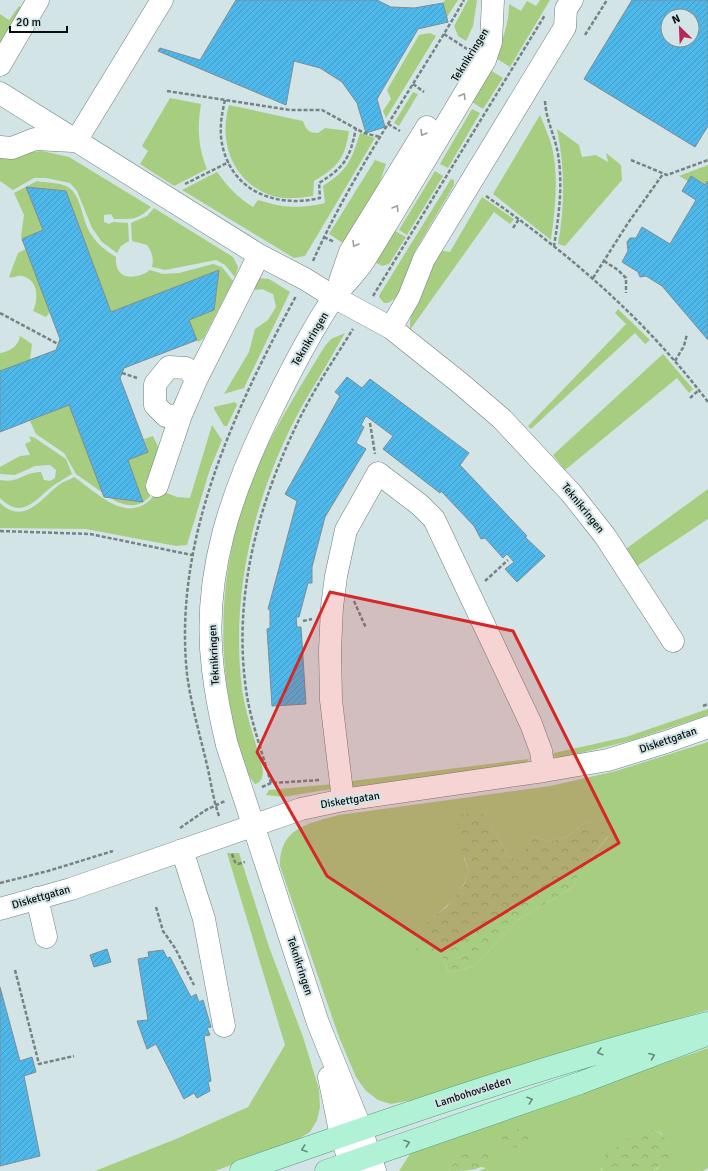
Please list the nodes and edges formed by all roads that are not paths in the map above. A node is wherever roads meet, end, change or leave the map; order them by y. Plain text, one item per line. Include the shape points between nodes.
1 (38, 0) edge
2 (162, 0) edge
3 (493, 0) edge
4 (572, 0) edge
5 (0, 65) edge
6 (0, 93) edge
7 (76, 141) junction
8 (0, 147) edge
9 (259, 255) junction
10 (334, 298) junction
11 (391, 328) junction
12 (197, 378) junction
13 (181, 415) junction
14 (157, 486) dead end
15 (673, 641) dead end
16 (703, 717) edge
17 (544, 771) junction
18 (343, 800) junction
19 (253, 824) junction
20 (179, 840) junction
21 (36, 898) junction
22 (0, 908) edge
23 (46, 937) dead end
24 (708, 1023) edge
25 (224, 1026) dead end
26 (708, 1034) edge
27 (351, 1132) junction
28 (362, 1165) edge
29 (241, 1171) edge
30 (326, 1171) edge

1 - 5 street
2 - 7 street
3 - 10 street, Teknikringen via 491,42 485,60 364,261
4 - 11 street via 566,9 565,27 424,259 409,297
6 - 7 street
7 - 8 street via 35,139 12,148
7 - 9 street
9 - 10 street via 305,279
9 - 12 street
10 - 11 street, Teknikringen
10 - 19 street, Teknikringen via 287,378 252,448 237,485 217,558 211,626 212,668 227,745
11 - 15 street, Teknikringen via 502,419 552,472 605,536
12 - 13 street
12 - 13 street via 186,368 169,367 155,384 155,405 166,416
13 - 14 street
16 - 17 street, Diskettgatan via 666,742 608,760
17 - 18 street, Diskettgatan
17 - 18 street via 541,751 531,724 434,519 378,473 346,530 335,582 330,679 333,729
18 - 19 street, Diskettgatan via 301,809
19 - 20 street, Diskettgatan
19 - 27 street, Teknikringen
20 - 21 street, Diskettgatan via 70,889
20 - 25 street via 204,919
21 - 22 street, Diskettgatan
21 - 23 street
24 -> 27 main road, Lambohovsleden via 573,1059
28 -> 26 main road
27 - 28 street, Teknikringen
27 -> 29 main road, Lambohovsleden
28 - 30 main road

